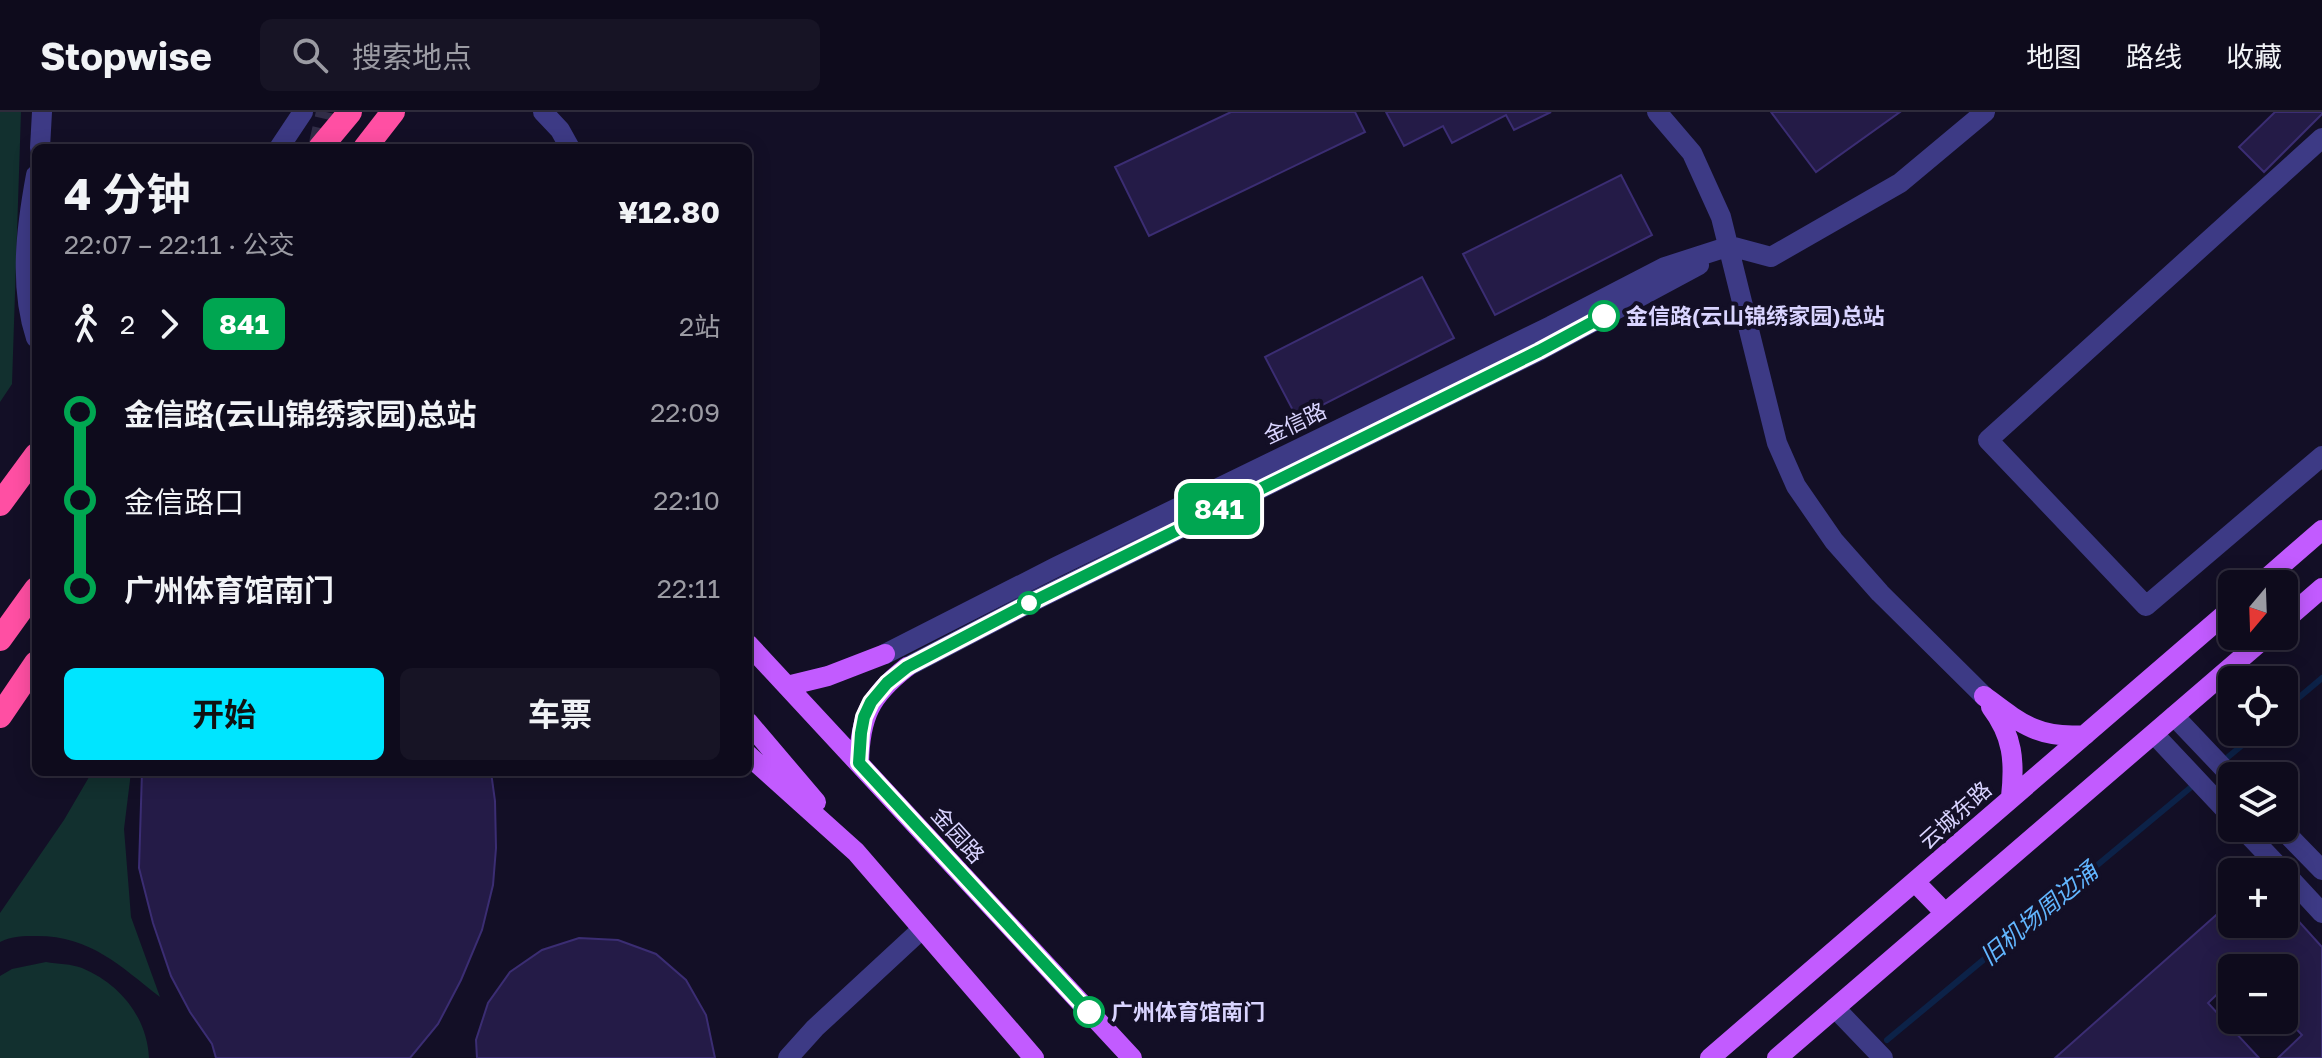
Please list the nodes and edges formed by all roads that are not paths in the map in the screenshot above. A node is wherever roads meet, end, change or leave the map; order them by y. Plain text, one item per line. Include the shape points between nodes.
1 (42, 112) edge
2 (303, 112) edge
3 (350, 112) edge
4 (393, 112) edge
5 (543, 112) edge
6 (1657, 112) edge
7 (1985, 112) edge
8 (2322, 138) edge
9 (40, 144) edge
10 (282, 144) edge
11 (323, 144) edge
12 (368, 144) edge
13 (568, 144) edge
14 (32, 202) edge
15 (1730, 246) junction
16 (32, 322) edge
17 (2322, 456) edge
18 (32, 460) edge
19 (0, 504) edge
20 (2322, 530) edge
21 (2276, 570) edge
22 (2322, 588) edge
23 (32, 595) edge
24 (2298, 609) edge
25 (2218, 620) edge
26 (0, 639) edge
27 (752, 648) edge
28 (2251, 650) edge
29 (885, 654) joint
30 (907, 667) joint
31 (32, 669) edge
32 (787, 686) junction
33 (1984, 696) junction
34 (0, 716) edge
35 (2174, 716) junction
36 (752, 727) edge
37 (2154, 734) junction
38 (2085, 735) junction
39 (752, 759) edge
40 (2218, 762) edge
41 (859, 763) junction
42 (2011, 797) junction
43 (2218, 802) edge
44 (2255, 842) edge
45 (2295, 842) edge
46 (856, 852) junction
47 (2271, 858) edge
48 (2322, 870) edge
49 (1915, 882) junction
50 (2298, 887) edge
51 (1945, 913) junction
52 (2322, 913) edge
53 (922, 929) junction
54 (1835, 1008) junction
55 (788, 1058) edge
56 (1034, 1058) edge
57 (1132, 1058) edge
58 (1710, 1058) edge
59 (1777, 1058) edge
60 (1883, 1058) edge

1 - 9 street
2 - 10 street
3 - 11 highway
4 - 12 highway
5 - 13 street
6 - 15 street via 1700,167
7 - 15 street via 1900,183 1771,257
8 - 17 street via 1988,440 2146,606
14 - 16 street via 26,273
15 - 29 street, 金信路 via 1665,267
15 - 30 street, 金信路 via 1539,351
15 - 33 street via 1777,443 1796,486 1834,541 1880,593
18 - 19 highway
20 - 21 main road
22 - 24 main road
23 - 26 highway
25 - 38 main road, 云城东路
27 - 32 main road, 金园路
28 - 35 main road
29 - 32 main road
30 - 41 main road via 871,702
31 - 34 highway
32 - 41 main road, 金园路
33 - 38 main road via 2045,734
33 - 42 main road via 2008,734
35 - 37 main road
35 - 40 street
36 - 46 main road
37 - 43 street
37 - 51 main road
38 - 42 main road, 云城东路
39 - 46 main road
41 - 57 main road, 金园路
42 - 49 main road, 云城东路
44 - 47 street
45 - 48 street
46 - 53 main road
49 - 51 main road
49 - 58 main road, 云城东路
50 - 52 street
51 - 54 main road
53 - 55 street
53 - 56 main road
54 - 59 main road
54 - 60 street

